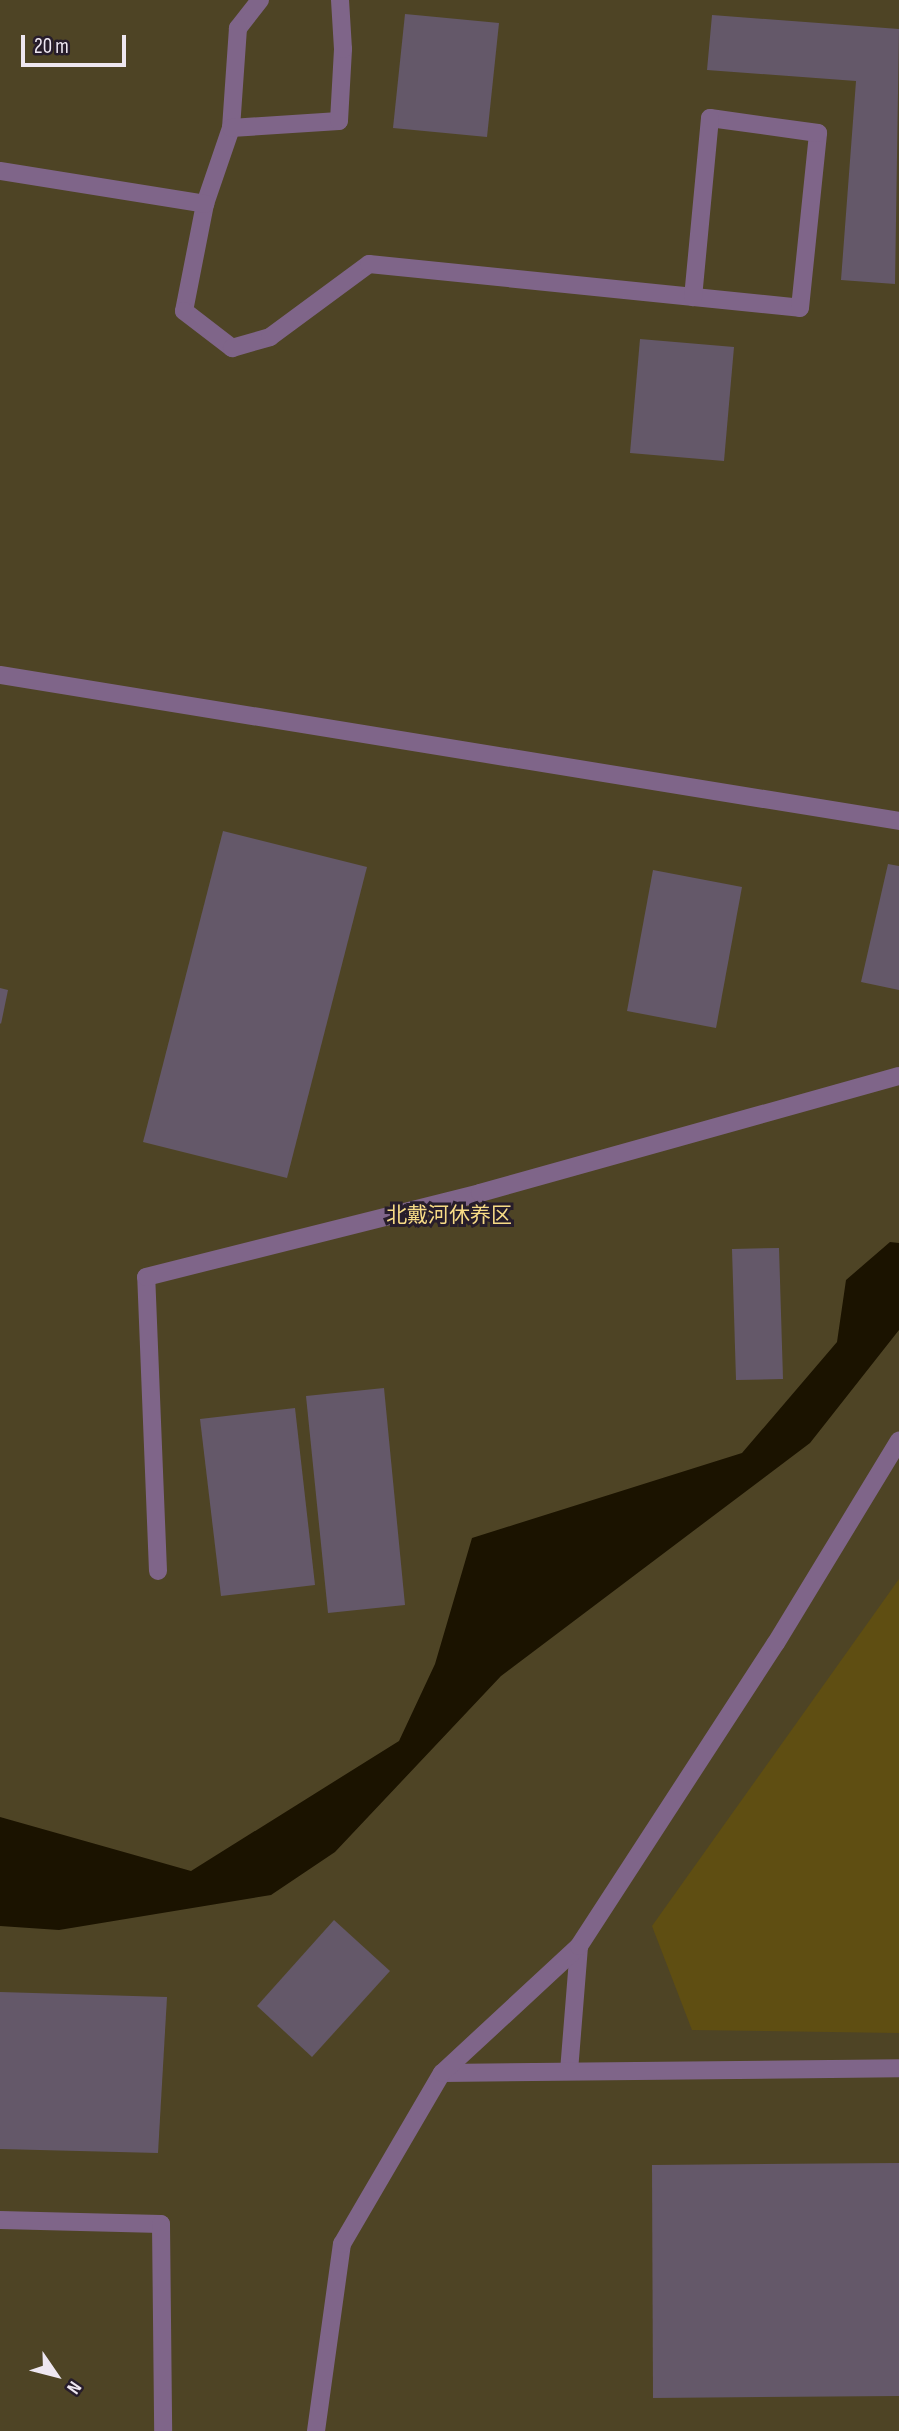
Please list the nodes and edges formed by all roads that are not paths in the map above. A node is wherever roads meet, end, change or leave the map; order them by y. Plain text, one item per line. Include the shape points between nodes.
1 (260, 0) edge
2 (340, 0) edge
3 (231, 128) junction
4 (0, 171) edge
5 (205, 204) junction
6 (693, 297) junction
7 (0, 675) edge
8 (899, 821) edge
9 (899, 1076) edge
10 (899, 1441) edge
11 (158, 1571) dead end
12 (579, 1945) junction
13 (899, 2068) edge
14 (569, 2071) junction
15 (442, 2073) junction
16 (0, 2220) edge
17 (163, 2431) edge
18 (316, 2431) edge

1 - 3 street via 238,28
2 - 3 street via 339,121
3 - 5 street
4 - 5 street
5 - 6 street via 184,311 232,348 270,337 369,264
6 - 6 street via 800,308 818,133 710,118
7 - 8 street
9 - 11 street via 480,1193 146,1277
10 - 12 street via 776,1643
12 - 14 street
12 - 15 street
13 - 14 street
14 - 15 street
15 - 18 street via 342,2244
16 - 17 street via 162,2224

